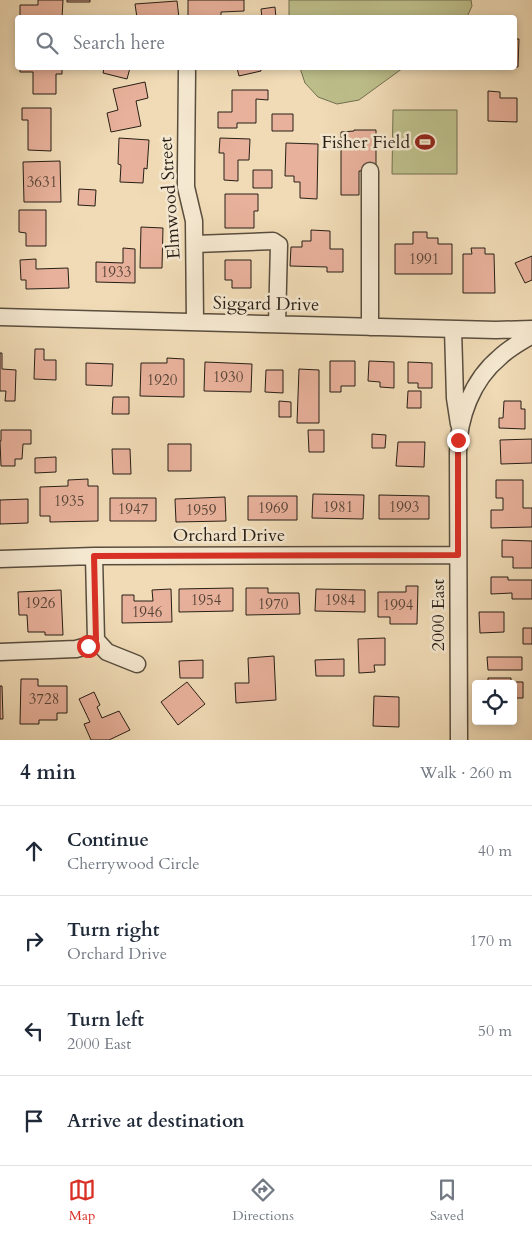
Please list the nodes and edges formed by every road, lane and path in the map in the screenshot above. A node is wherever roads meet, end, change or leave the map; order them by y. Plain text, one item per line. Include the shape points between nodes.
1 (187, 72) dead end
2 (370, 172) dead end
3 (195, 244) junction
4 (0, 317) edge
5 (194, 322) junction
6 (277, 324) junction
7 (370, 327) junction
8 (453, 329) junction
9 (532, 329) edge
10 (532, 335) edge
11 (460, 429) junction
12 (458, 555) junction
13 (94, 556) junction
14 (0, 560) edge
15 (96, 640) junction
16 (0, 652) edge
17 (137, 664) dead end
18 (459, 740) edge

1 - 3 street, Elmwood Street via 186,187 194,221
2 - 7 street
3 - 5 street, Elmwood Street
3 - 6 street via 273,241 279,245
4 - 5 street, Siggard Drive
5 - 6 street, Siggard Drive
6 - 7 street, Siggard Drive
7 - 8 street, Siggard Drive
8 - 9 street, Siggard Drive
8 - 11 street, 2000 East via 455,398
10 - 11 street, 2000 East via 499,357 482,376 470,397
11 - 12 street, 2000 East
12 - 13 street, Orchard Drive
12 - 18 street, 2000 East
13 - 14 street, Orchard Drive
13 - 15 street
15 - 16 street via 76,649
15 - 17 street via 107,652

